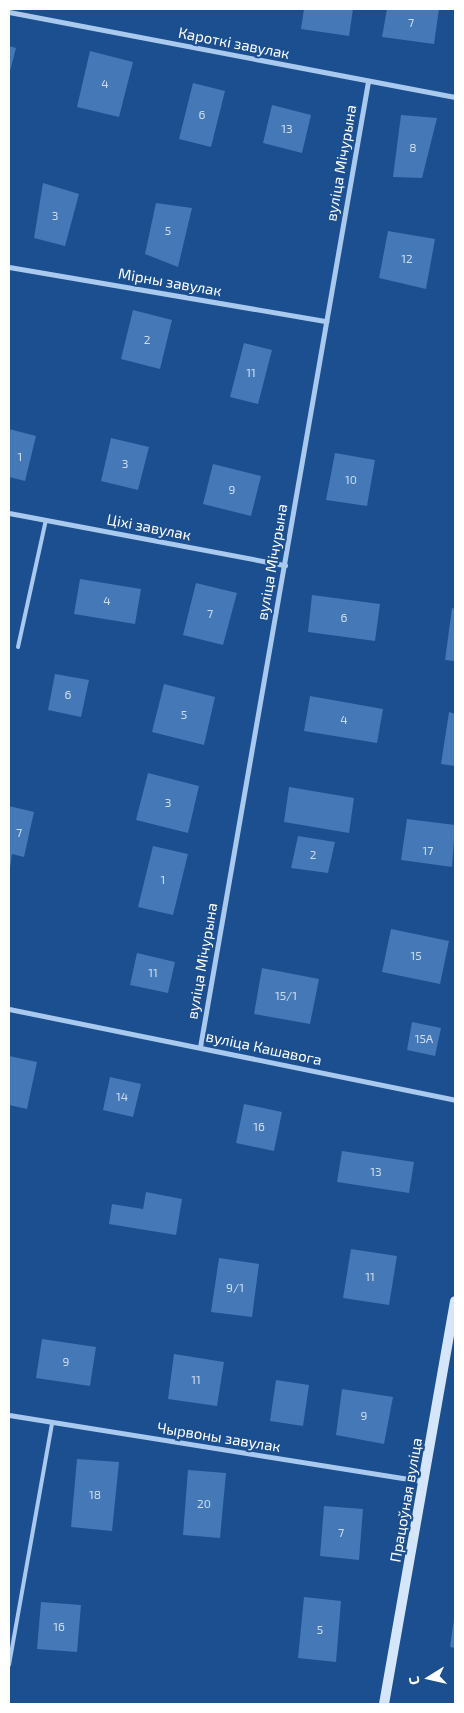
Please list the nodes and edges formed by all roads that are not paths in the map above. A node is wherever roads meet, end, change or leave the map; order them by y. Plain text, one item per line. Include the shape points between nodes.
1 (9, 12) edge
2 (368, 81) junction
3 (455, 97) edge
4 (9, 266) edge
5 (326, 321) junction
6 (9, 513) edge
7 (46, 520) junction
8 (285, 566) junction
9 (18, 647) dead end
10 (9, 1009) edge
11 (200, 1047) junction
12 (455, 1100) edge
13 (455, 1301) edge
14 (9, 1415) edge
15 (52, 1424) junction
16 (426, 1481) junction
17 (9, 1665) edge
18 (384, 1704) edge

1 - 2 street, Кароткі завулак
2 - 3 street, Кароткі завулак
2 - 5 street, вуліца Мічурына
4 - 5 street, Мірны завулак
5 - 8 street, вуліца Мічурына
6 - 7 street, Ціхі завулак
7 - 8 street, Ціхі завулак
7 - 9 lane
8 - 11 street, вуліца Мічурына
10 - 11 street, вуліца Кашавога
11 - 12 street, вуліца Кашавога
13 - 16 main road, Працоўная вуліца
14 - 15 street, Чырвоны завулак
15 - 16 street, Чырвоны завулак
15 - 17 lane
16 - 18 main road, Працоўная вуліца

